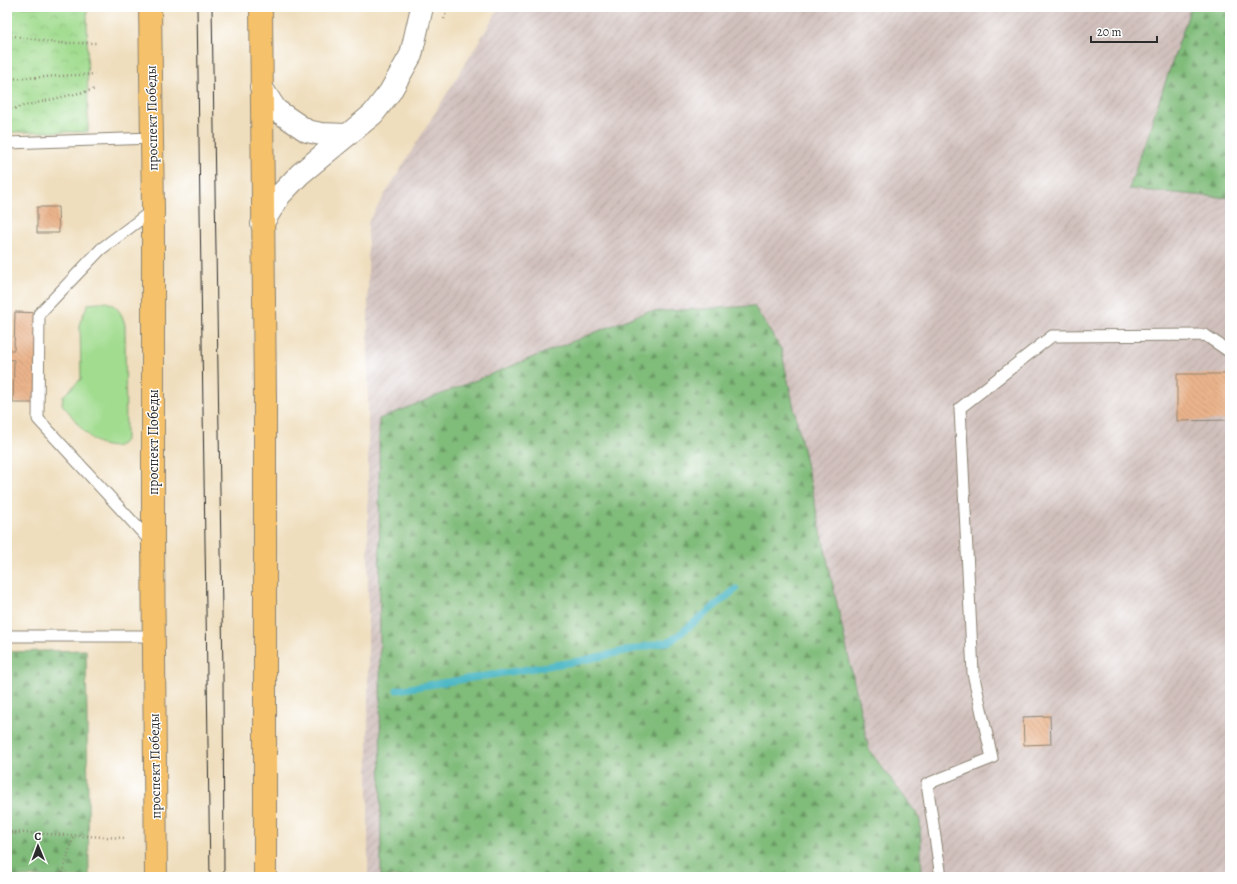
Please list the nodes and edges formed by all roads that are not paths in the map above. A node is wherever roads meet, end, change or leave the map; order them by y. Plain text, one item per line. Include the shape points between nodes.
1 (150, 7) edge
2 (260, 7) edge
3 (422, 7) edge
4 (261, 87) junction
5 (347, 135) junction
6 (153, 138) junction
7 (7, 143) edge
8 (153, 209) junction
9 (262, 224) junction
10 (1230, 352) edge
11 (153, 544) junction
12 (7, 636) edge
13 (154, 636) junction
14 (156, 877) edge
15 (265, 877) edge
16 (941, 877) edge

1 - 6 main road, проспект Победы
2 - 4 main road
3 - 5 street via 411,55 390,92 373,114
4 - 5 street via 276,110 307,131
4 - 9 main road
5 - 9 street via 300,174 280,195
6 - 7 lane
6 - 8 main road, проспект Победы
8 - 11 main road, проспект Победы
8 - 11 lane via 101,249 39,314 38,412 38,419
9 - 15 main road via 265,397
10 - 16 lane via 1205,336 1052,336 960,408 973,673 992,758 927,784
11 - 13 main road, проспект Победы
12 - 13 lane
13 - 14 main road, проспект Победы

